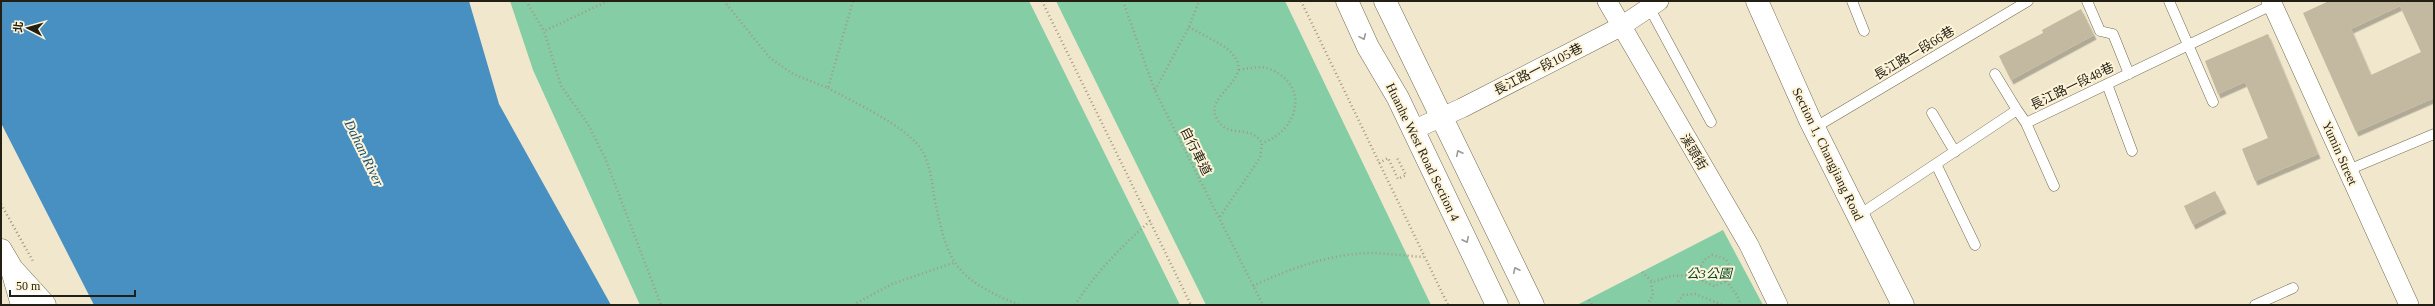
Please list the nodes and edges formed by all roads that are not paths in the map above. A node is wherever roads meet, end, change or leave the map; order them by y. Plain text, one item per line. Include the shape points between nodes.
1 (1347, 1) edge
2 (1385, 1) edge
3 (1607, 1) edge
4 (1757, 1) edge
5 (1852, 1) edge
6 (2028, 1) edge
7 (2087, 1) edge
8 (2169, 1) edge
9 (2275, 2) edge
10 (1654, 4) edge
11 (1620, 27) junction
12 (1864, 31) dead end
13 (2188, 45) junction
14 (1994, 74) dead end
15 (2129, 74) junction
16 (2107, 84) junction
17 (2213, 102) dead end
18 (2017, 110) junction
19 (1932, 113) dead end
20 (1442, 117) junction
21 (1711, 122) dead end
22 (2026, 123) junction
23 (1814, 128) junction
24 (1413, 130) junction
25 (2434, 134) edge
26 (2132, 151) dead end
27 (1955, 152) junction
28 (1936, 164) junction
29 (2348, 170) junction
30 (2054, 186) dead end
31 (1859, 215) junction
32 (1975, 245) dead end
33 (6, 258) edge
34 (2293, 288) dead end
35 (22, 305) edge
36 (45, 305) edge
37 (1497, 305) edge
38 (1532, 305) edge
39 (1778, 305) edge
40 (1903, 305) edge
41 (2255, 305) edge
42 (2409, 305) edge

1 -> 24 street, Huanhe West Road Section 4 via 1368,47 1398,98
2 - 20 street
3 - 11 street, 溪頭街
4 - 23 street, Section 1, Changjiang Road
5 - 12 lane
6 - 23 lane, 長江路一段66巷
7 - 15 lane via 2100,31 2113,34
8 - 13 lane
9 - 13 lane, 長江路一段48巷
9 - 29 street, Yumin Street
10 - 11 street, 長江路一段105巷
10 - 21 lane
11 - 20 street, 長江路一段105巷
11 - 39 street, 溪頭街 via 1749,245
13 - 15 lane, 長江路一段48巷
13 - 17 lane
14 - 18 lane
15 - 16 lane, 長江路一段48巷
16 - 22 lane, 長江路一段48巷
16 - 26 lane
18 - 22 lane, 長江路一段48巷
18 - 27 lane, 長江路一段48巷
19 - 27 lane
20 - 24 street, 長江路一段105巷
38 -> 20 street
22 - 30 lane
23 - 31 street, Section 1, Changjiang Road
24 -> 37 street, Huanhe West Road Section 4
25 - 29 lane
27 - 28 lane, 長江路一段48巷
28 - 31 lane, 長江路一段48巷
28 - 32 lane
29 - 42 street, Yumin Street
31 - 40 street, Section 1, Changjiang Road
33 - 35 street
33 - 36 street
34 - 41 lane

